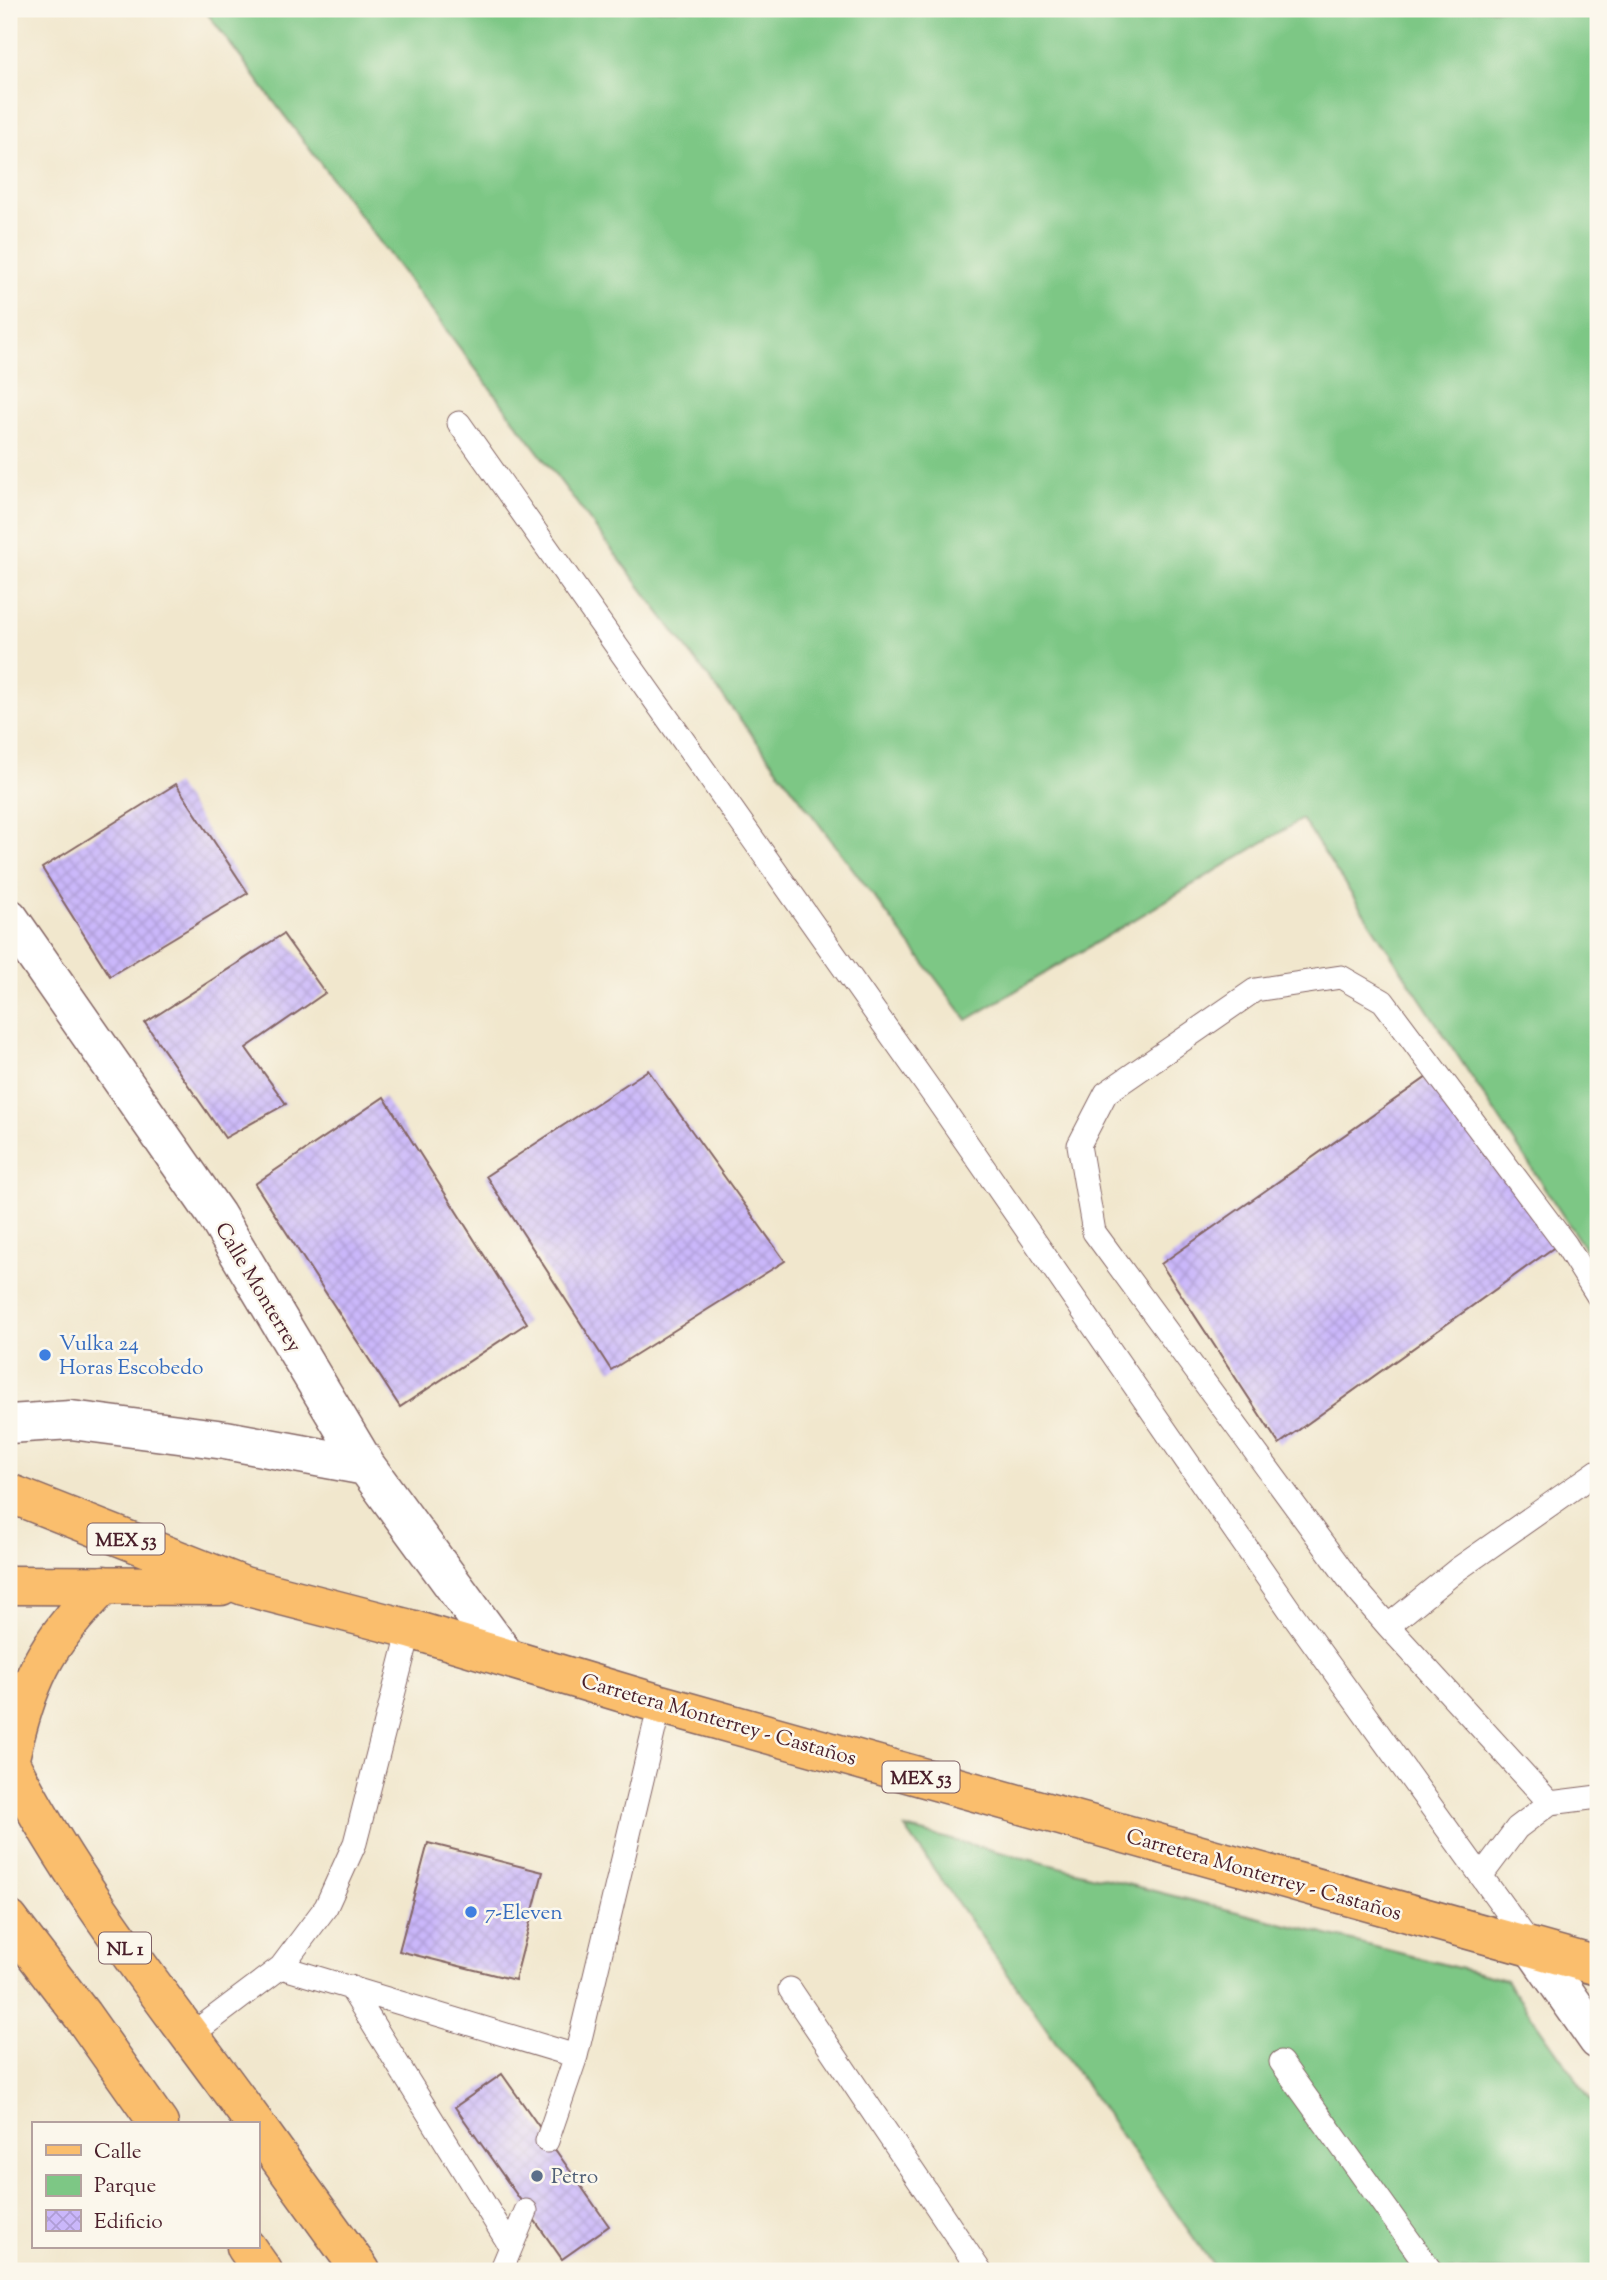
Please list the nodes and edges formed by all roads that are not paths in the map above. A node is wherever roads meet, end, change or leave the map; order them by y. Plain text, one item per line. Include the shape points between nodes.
1 (458, 423) dead end
2 (9, 918) edge
3 (1598, 1296) edge
4 (9, 1424) edge
5 (366, 1466) junction
6 (1598, 1471) edge
7 (9, 1493) edge
8 (9, 1585) edge
9 (104, 1586) junction
10 (244, 1586) junction
11 (1388, 1626) junction
12 (410, 1629) junction
13 (506, 1657) junction
14 (660, 1704) junction
15 (9, 1762) edge
16 (1598, 1797) edge
17 (1550, 1803) junction
18 (1481, 1876) junction
19 (9, 1920) edge
20 (1534, 1949) junction
21 (281, 1966) junction
22 (1598, 1966) edge
23 (350, 1987) junction
24 (790, 1989) dead end
25 (191, 2035) junction
26 (1598, 2040) edge
27 (576, 2056) junction
28 (1281, 2062) dead end
29 (158, 2122) edge
30 (253, 2122) edge
31 (259, 2130) edge
32 (547, 2141) dead end
33 (526, 2211) dead end
34 (511, 2247) junction
35 (247, 2248) edge
36 (263, 2271) edge
37 (361, 2271) edge
38 (501, 2271) edge
39 (980, 2271) edge
40 (1430, 2271) edge

1 - 18 lane
2 - 5 street, Calle Monterrey via 216,1214
3 - 11 lane via 1566,1245 1383,1001 1341,977 1255,990 1106,1093 1079,1145 1094,1232 1356,1589
4 - 5 street via 72,1420 225,1440
5 - 13 street, Calle Monterrey
6 - 11 lane via 1458,1569
7 - 10 main road, Carretera Monterrey - Castaños / MEX 53
8 - 9 main road, Carretera Monterrey - Castaños / MEX 53
9 - 10 main road, Carretera Monterrey - Castaños / MEX 53
9 - 15 main road via 71,1618 44,1657 23,1701
10 - 12 main road, Carretera Monterrey - Castaños / MEX 53
11 - 17 lane
12 - 13 main road, Carretera Monterrey - Castaños / MEX 53
12 - 21 lane via 355,1843 326,1907
13 - 14 main road, Carretera Monterrey - Castaños / MEX 53
14 - 20 main road, Carretera Monterrey - Castaños / MEX 53
14 - 27 lane
15 - 25 main road, NL 1 via 103,1919
16 - 17 lane
17 - 18 lane via 1517,1828
18 - 20 lane
19 - 29 main road
20 - 22 main road, Carretera Monterrey - Castaños / MEX 53
20 - 26 street
21 - 23 lane
21 - 25 lane
23 - 27 lane
23 - 34 lane
24 - 39 lane
25 - 30 main road, NL 1
27 - 32 lane
28 - 40 lane
31 - 37 main road, NL 1
33 - 34 lane
34 - 38 lane
35 - 36 main road

